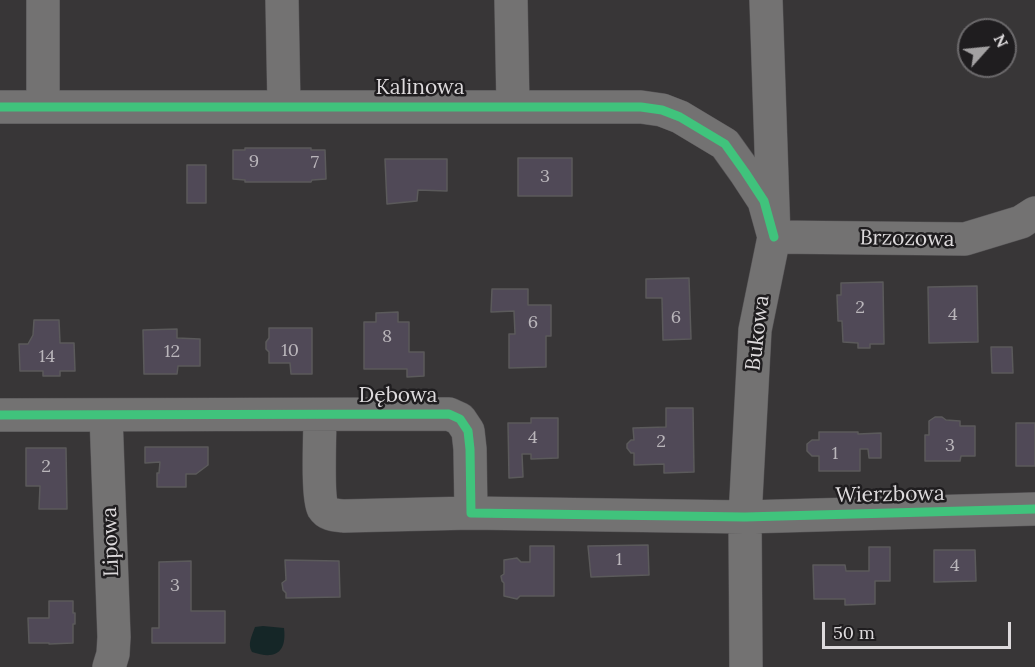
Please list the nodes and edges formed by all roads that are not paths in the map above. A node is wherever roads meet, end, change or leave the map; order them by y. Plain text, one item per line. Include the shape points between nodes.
1 (43, 0) edge
2 (282, 0) edge
3 (511, 0) edge
4 (766, 0) edge
5 (43, 106) junction
6 (284, 106) junction
7 (513, 106) junction
8 (0, 107) edge
9 (1035, 213) edge
10 (774, 237) junction
11 (0, 415) edge
12 (320, 415) junction
13 (106, 416) junction
14 (1035, 509) edge
15 (471, 513) junction
16 (745, 517) junction
17 (109, 667) edge
18 (746, 667) edge

1 - 5 street
2 - 6 street
3 - 7 street
4 - 10 street, Bukowa
5 - 6 street, Kalinowa
5 - 8 street, Kalinowa
6 - 7 street, Kalinowa
7 - 10 street, Kalinowa via 641,107 681,117 725,144 764,201
9 - 10 street, Brzozowa via 1021,222 965,239
10 - 16 street, Bukowa via 755,330
11 - 13 street, Dębowa
12 - 13 street, Dębowa
12 - 15 street, Dębowa via 436,413 460,419 468,431
12 - 15 street via 320,491 326,512 345,516
13 - 17 street, Lipowa via 114,637
14 - 16 street, Wierzbowa
15 - 16 street
16 - 18 street, Bukowa

